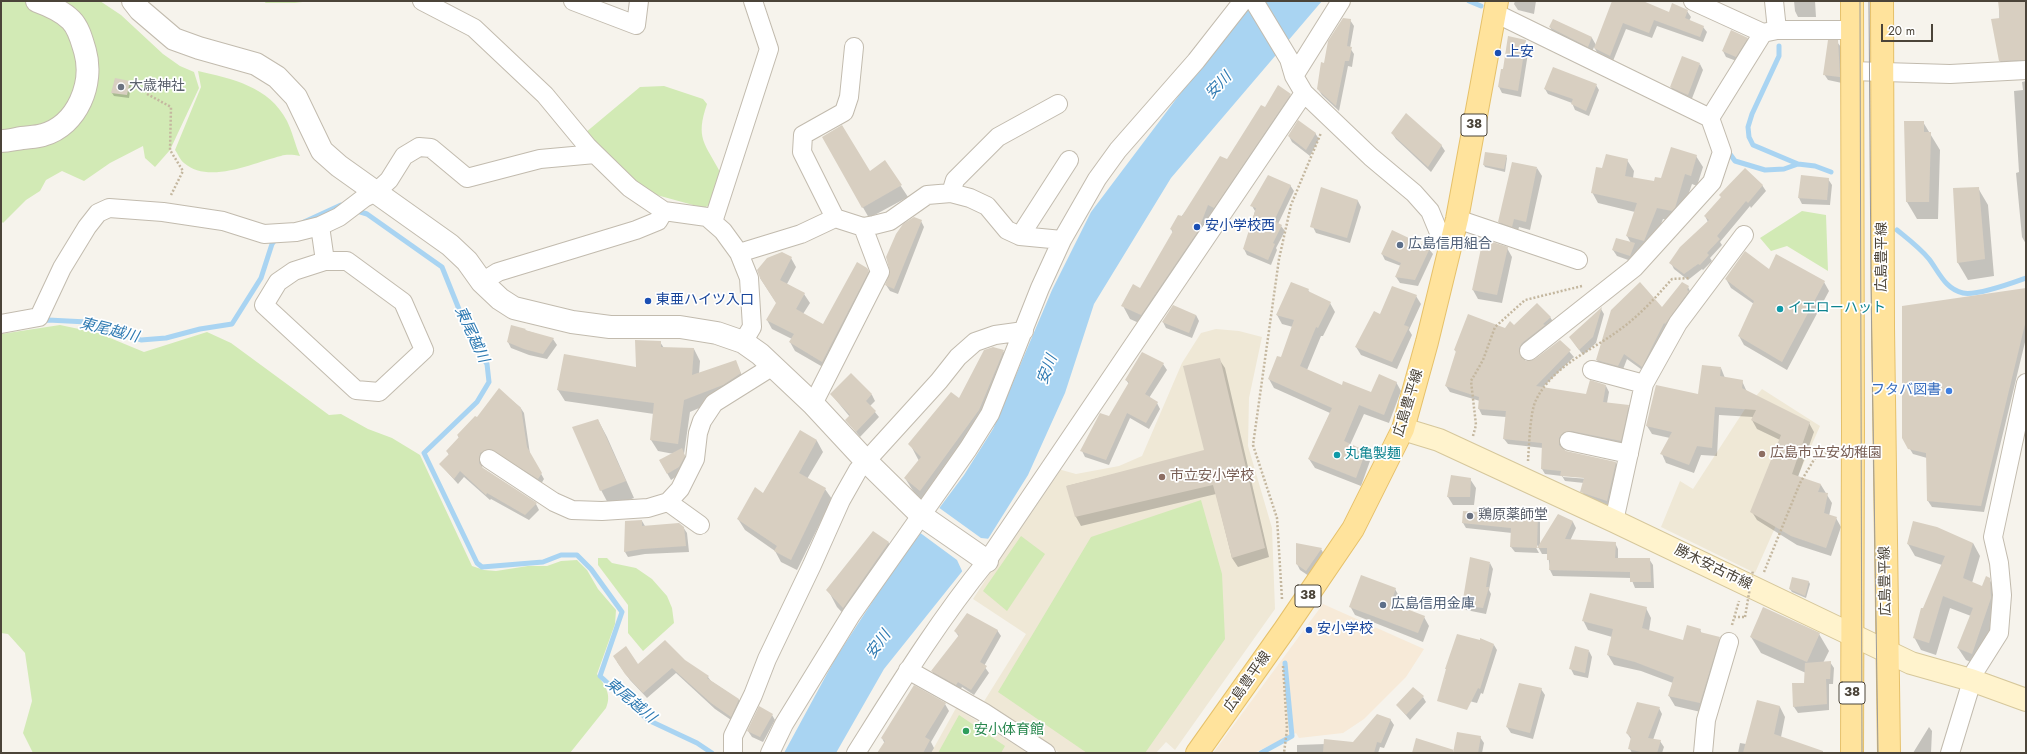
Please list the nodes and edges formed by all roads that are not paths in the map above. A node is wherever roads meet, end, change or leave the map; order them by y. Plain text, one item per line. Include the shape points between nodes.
1 (37, 1) edge
2 (133, 1) edge
3 (422, 1) edge
4 (572, 1) edge
5 (639, 1) edge
6 (753, 1) edge
7 (1243, 1) edge
8 (1254, 1) edge
9 (1341, 1) edge
10 (1694, 1) edge
11 (1774, 1) edge
12 (1852, 1) edge
13 (1882, 1) edge
14 (1496, 7) edge
15 (1852, 30) junction
16 (1770, 32) junction
17 (854, 47) dead end
18 (1291, 68) junction
19 (2026, 70) edge
20 (1851, 71) junction
21 (1882, 72) junction
22 (1304, 92) junction
23 (1058, 104) dead end
24 (1710, 118) junction
25 (1, 141) edge
26 (595, 154) junction
27 (1069, 160) dead end
28 (376, 192) junction
29 (951, 193) junction
30 (664, 211) junction
31 (835, 218) junction
32 (1457, 219) junction
33 (713, 222) junction
34 (320, 226) junction
35 (863, 226) junction
36 (1744, 235) dead end
37 (1020, 236) junction
38 (1062, 240) junction
39 (1450, 248) junction
40 (739, 254) junction
41 (1578, 260) dead end
42 (325, 261) junction
43 (482, 282) junction
44 (1, 324) edge
45 (1024, 331) junction
46 (743, 342) junction
47 (1529, 351) dead end
48 (773, 366) junction
49 (1592, 370) dead end
50 (2026, 383) edge
51 (1644, 384) junction
52 (814, 404) junction
53 (1403, 429) junction
54 (1569, 441) dead end
55 (1629, 454) junction
56 (489, 459) dead end
57 (866, 461) junction
58 (668, 502) junction
59 (922, 516) junction
60 (1614, 521) junction
61 (700, 525) dead end
62 (981, 557) junction
63 (1853, 634) junction
64 (1729, 642) road end
65 (1887, 651) junction
66 (908, 670) junction
67 (1971, 680) junction
68 (2026, 700) edge
69 (733, 753) edge
70 (770, 753) edge
71 (856, 753) edge
72 (1046, 753) edge
73 (1197, 753) edge
74 (1703, 753) edge
75 (1852, 753) edge
76 (1889, 753) edge
77 (1950, 753) edge

1 - 25 street via 72,20 80,35 87,59 86,85 81,102 68,120 54,130 43,135
2 - 28 street via 174,39 256,64 277,77 296,97 322,151
3 - 26 street via 474,28 545,95
4 - 5 street via 636,25
6 - 33 street via 769,49
7 - 38 street via 1196,61 1118,150 1097,179
8 - 18 street
9 - 18 street
10 - 16 street
11 - 16 street
12 - 15 main road, 38
13 - 21 main road, 広島豊平線
14 - 24 street
14 - 32 main road, 広島豊平線 / 38
15 - 16 street
15 - 20 main road, 38
16 - 24 street
17 - 31 street via 850,97 844,112 803,135 802,152
18 - 22 street
19 - 21 street via 1950,74
20 - 21 street
20 - 63 main road, 38
21 - 65 main road, 広島豊平線
22 - 39 street via 1418,198 1430,211 1442,240
22 - 62 street
23 - 29 street via 998,137 954,180
24 - 47 street via 1722,152 1712,182 1634,268
26 - 28 street via 540,159 467,178 431,148 419,146 404,156 389,180
26 - 30 street via 630,188
27 - 37 street
28 - 34 street via 339,217
28 - 43 street via 450,245 467,261
29 - 35 street via 927,195 890,221
29 - 37 street via 987,206 1007,230
30 - 33 street via 707,217
30 - 43 street via 658,221 636,230 498,272
31 - 35 street
31 - 40 street via 801,234
32 - 39 main road, 広島豊平線 / 38
32 - 41 street
33 - 40 street via 723,231
34 - 42 street
34 - 44 street via 296,232 264,234 223,221 163,212 109,208 98,213 87,227 62,268 40,317
35 - 52 street via 880,272
36 - 51 street via 1678,323
37 - 38 street
38 - 45 street
39 - 53 main road, 広島豊平線 / 38
40 - 46 street via 749,278 752,327
42 - 42 street via 347,261 403,302 424,350 379,392 356,390 264,305 278,282 294,271
43 - 46 street via 514,308 572,322 610,327 680,327 717,333
45 - 57 street via 976,342 958,357
45 - 59 street via 990,414
46 - 48 street
48 - 52 street
48 - 58 street via 714,403 698,433 695,459 688,475
49 - 51 street
50 - 67 street via 1993,537 2002,595 1999,633
51 - 55 street
52 - 57 street
53 - 60 main road, 勝木安古市線 via 1439,440
53 - 73 main road, 広島豊平線 / 38 via 1353,529
54 - 55 street
55 - 60 street
56 - 58 street via 554,502 572,510 648,508
57 - 59 street
57 - 69 street via 841,500 767,659 733,736
58 - 61 street
59 - 62 street
59 - 70 street via 851,615 784,724
60 - 63 main road, 勝木安古市線
62 - 66 street via 971,581
63 - 65 main road, 勝木安古市線
63 - 75 main road, 38
64 - 74 street via 1706,720
65 - 67 main road, 勝木安古市線 via 1911,663
65 - 76 main road, 広島豊平線
66 - 71 street
66 - 72 street via 983,712
67 - 68 main road, 勝木安古市線
67 - 77 street

